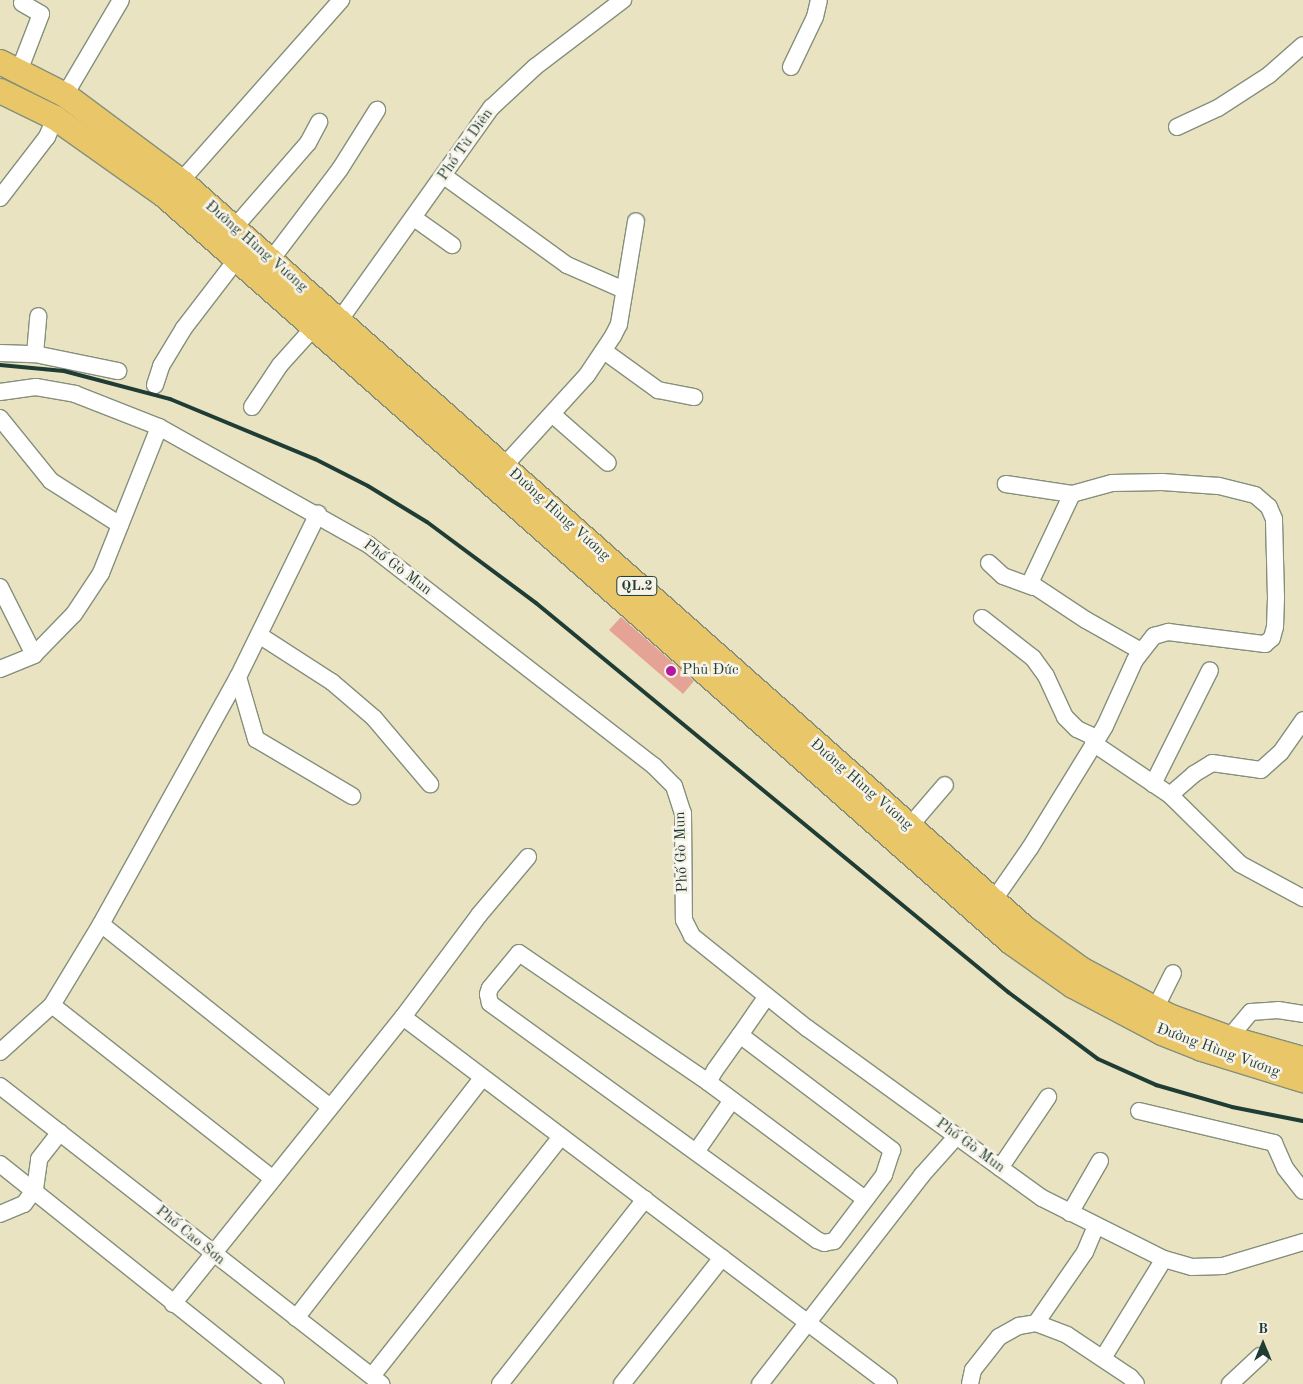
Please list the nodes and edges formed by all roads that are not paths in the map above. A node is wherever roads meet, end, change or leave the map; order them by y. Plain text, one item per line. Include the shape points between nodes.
1 (121, 0) edge
2 (341, 0) edge
3 (623, 0) edge
4 (818, 0) edge
5 (22, 3) dead end
6 (44, 7) edge
7 (1303, 45) edge
8 (10, 66) edge
9 (791, 67) dead end
10 (0, 91) edge
11 (65, 95) junction
12 (377, 110) dead end
13 (55, 118) junction
14 (319, 122) dead end
15 (1177, 126) dead end
16 (444, 176) junction
17 (181, 181) junction
18 (0, 198) edge
19 (414, 218) junction
20 (636, 221) dead end
21 (234, 228) junction
22 (452, 245) dead end
23 (237, 259) junction
24 (271, 260) junction
25 (624, 290) junction
26 (38, 316) dead end
27 (340, 321) junction
28 (315, 326) junction
29 (0, 352) edge
30 (604, 352) junction
31 (34, 354) junction
32 (118, 371) dead end
33 (155, 384) dead end
34 (0, 392) edge
35 (694, 398) dead end
36 (252, 407) dead end
37 (552, 414) junction
38 (0, 418) edge
39 (159, 427) junction
40 (608, 463) dead end
41 (504, 466) junction
42 (1006, 484) dead end
43 (1072, 494) junction
44 (318, 514) junction
45 (120, 525) junction
46 (989, 564) dead end
47 (0, 587) edge
48 (1033, 587) junction
49 (982, 618) dead end
50 (259, 635) junction
51 (1141, 651) junction
52 (34, 655) junction
53 (0, 670) edge
54 (1210, 670) dead end
55 (238, 677) junction
56 (1303, 720) edge
57 (1095, 741) junction
58 (430, 784) dead end
59 (1153, 784) junction
60 (944, 785) dead end
61 (1170, 795) junction
62 (352, 796) dead end
63 (909, 827) junction
64 (528, 857) dead end
65 (1303, 898) edge
66 (993, 901) junction
67 (101, 924) junction
68 (1173, 973) dead end
69 (767, 996) junction
70 (52, 1005) junction
71 (1155, 1009) junction
72 (1303, 1014) edge
73 (403, 1017) junction
74 (740, 1034) junction
75 (1229, 1038) junction
76 (0, 1052) edge
77 (1303, 1058) edge
78 (482, 1078) junction
79 (1303, 1080) edge
80 (708, 1082) junction
81 (0, 1086) edge
82 (1048, 1097) dead end
83 (732, 1100) junction
84 (329, 1106) junction
85 (1139, 1111) dead end
86 (60, 1132) junction
87 (561, 1137) junction
88 (956, 1137) junction
89 (696, 1152) junction
90 (1100, 1161) dead end
91 (0, 1164) edge
92 (1000, 1168) junction
93 (273, 1179) junction
94 (34, 1189) junction
95 (1303, 1190) edge
96 (645, 1199) junction
97 (864, 1199) junction
98 (1070, 1213) junction
99 (0, 1214) edge
100 (1096, 1226) junction
101 (1303, 1242) edge
102 (214, 1255) junction
103 (722, 1258) junction
104 (1164, 1259) junction
105 (173, 1304) junction
106 (296, 1318) junction
107 (1036, 1323) junction
108 (807, 1324) junction
109 (1260, 1356) dead end
110 (1102, 1358) junction
111 (377, 1380) edge
112 (276, 1384) edge
113 (500, 1384) edge
114 (622, 1384) edge
115 (760, 1384) edge
116 (889, 1384) edge
117 (970, 1384) edge
118 (1136, 1384) edge
119 (1230, 1384) edge

1 - 11 street
2 - 17 street
3 - 16 street, Phố Từ Diên via 535,67 491,108
4 - 9 street via 815,17
5 - 6 street
6 - 8 street
7 - 15 street via 1269,75 1218,108
8 - 11 highway, Đường Hùng Vương / QL.2
10 - 13 highway, Đường Hùng Vương / QL.2
11 - 17 highway, Đường Hùng Vương / QL.2
12 - 24 street via 340,169
13 - 18 street via 47,137
13 - 23 highway, Đường Hùng Vương / QL.2 via 165,196
14 - 21 street via 308,143
16 - 19 street, Phố Từ Diên
16 - 25 street via 567,265
17 - 21 highway, Đường Hùng Vương / QL.2
19 - 22 street
19 - 27 street, Phố Từ Diên
20 - 25 street
21 - 24 highway, Đường Hùng Vương / QL.2
23 - 28 highway, Đường Hùng Vương / QL.2
23 - 33 street via 184,328 161,366
24 - 27 highway, Đường Hùng Vương / QL.2
25 - 30 street via 619,324
26 - 31 street
27 - 41 highway, Đường Hùng Vương / QL.2
28 - 36 street via 280,365
28 - 79 highway, Đường Hùng Vương / QL.2 via 1012,943 1073,986 1162,1033 1202,1049
29 - 31 street
30 - 35 street via 658,390
30 - 37 street
31 - 32 street
34 - 39 street, Phố Gò Mun via 36,387 75,394
37 - 40 street
37 - 41 street
38 - 45 street via 51,481
39 - 44 street, Phố Gò Mun
39 - 45 street
41 - 63 highway, Đường Hùng Vương / QL.2
42 - 43 street
43 - 48 street via 1031,578
43 - 51 street via 1112,483 1162,482 1239,489 1255,495 1269,507 1274,519 1276,554 1272,638 1265,644 1168,632 1154,636
44 - 50 street
44 - 69 street, Phố Gò Mun via 369,545 654,766 674,786 683,813 686,928
45 - 52 street via 101,573 74,614
46 - 48 street via 1003,576
47 - 52 street
48 - 51 street
49 - 57 street via 1033,658 1046,676 1065,717
50 - 55 street
50 - 58 street via 332,682 374,718
51 - 57 street
52 - 53 street
54 - 59 street
55 - 62 street via 256,739
55 - 67 street
56 - 61 street via 1281,752 1261,770 1212,762
57 - 59 street
57 - 66 street via 1030,848
59 - 61 street
60 - 63 street
61 - 65 street via 1240,864
63 - 66 highway, Đường Hùng Vương / QL.2
64 - 73 street via 479,915
66 - 71 highway, Đường Hùng Vương / QL.2 via 1081,969
67 - 70 street
67 - 84 street
68 - 71 street
69 - 74 street
69 - 88 street, Phố Gò Mun
70 - 76 street
70 - 93 street
71 - 75 highway, Đường Hùng Vương / QL.2
72 - 75 street via 1278,1010 1251,1012
73 - 78 street
73 - 84 street
74 - 80 street
74 - 97 street via 892,1150 884,1174
75 - 77 highway, Đường Hùng Vương / QL.2
78 - 87 street
78 - 106 street
80 - 83 street
80 - 89 street via 519,953 490,988 490,1003
81 - 86 street, Phố Cao Sơn
82 - 92 street
83 - 89 street
83 - 97 street
84 - 93 street
85 - 95 street via 1267,1140 1276,1145 1285,1168
86 - 94 street via 40,1158
86 - 102 street, Phố Cao Sơn
87 - 96 street
87 - 111 street
88 - 92 street, Phố Gò Mun
88 - 108 street via 922,1175
89 - 97 street via 824,1244 834,1241
90 - 98 street
91 - 94 street
92 - 98 street, Phố Gò Mun via 1042,1198
93 - 102 street
94 - 99 street via 24,1204
94 - 105 street
96 - 103 street
96 - 113 street
98 - 100 street, Phố Gò Mun
100 - 104 street, Phố Gò Mun
100 - 107 street via 1085,1252
101 - 104 street, Phố Gò Mun via 1223,1266 1192,1267
102 - 105 street
102 - 106 street, Phố Cao Sơn
103 - 108 street
103 - 114 street
104 - 110 street
105 - 112 street
106 - 111 street, Phố Cao Sơn
107 - 110 street via 1068,1335
107 - 117 street via 1019,1326 999,1337 973,1370
108 - 115 street
108 - 116 street
109 - 119 street
110 - 118 street

